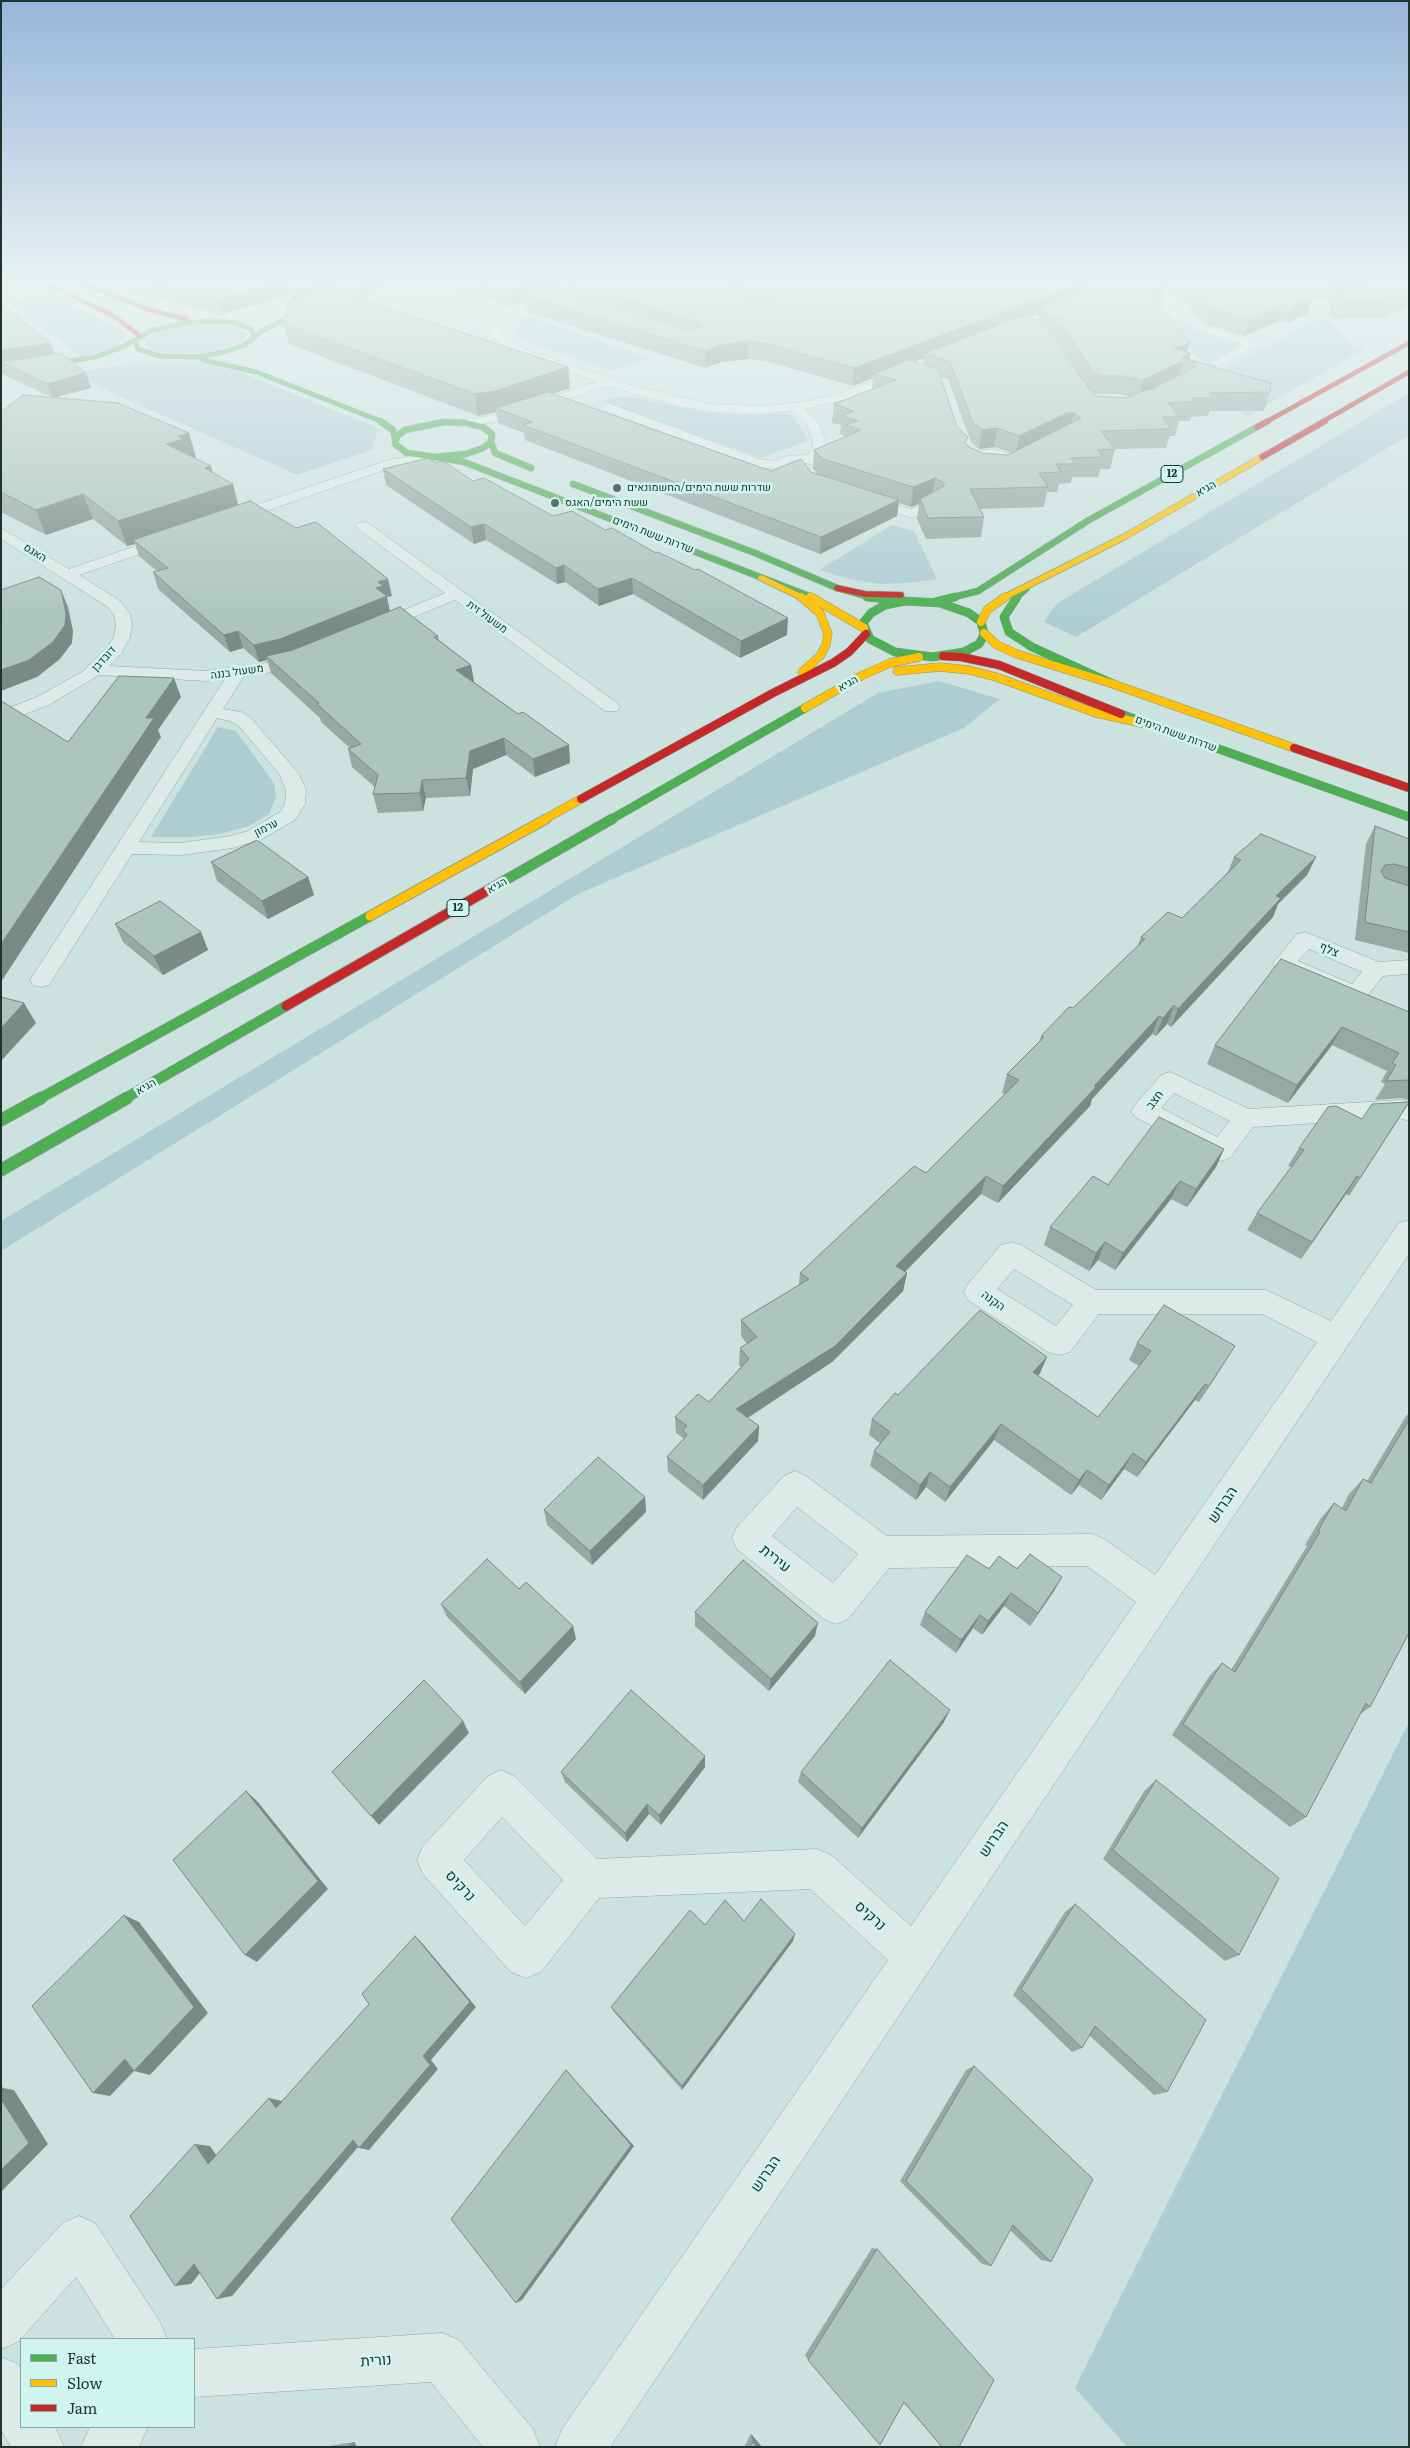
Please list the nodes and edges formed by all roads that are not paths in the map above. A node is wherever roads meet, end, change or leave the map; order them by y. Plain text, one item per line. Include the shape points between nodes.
1 (317, 396) edge
2 (563, 396) edge
3 (595, 396) edge
4 (650, 396) edge
5 (843, 396) edge
6 (1313, 396) edge
7 (1367, 396) edge
8 (607, 407) dead end
9 (796, 407) junction
10 (416, 415) dead end
11 (452, 422) junction
12 (466, 423) junction
13 (492, 440) junction
14 (395, 441) junction
15 (971, 452) edge
16 (431, 457) junction
17 (811, 459) junction
18 (1020, 460) edge
19 (780, 466) junction
20 (541, 472) dead end
21 (809, 474) junction
22 (560, 479) dead end
23 (825, 486) edge
24 (851, 495) edge
25 (933, 504) edge
26 (1089, 520) junction
27 (363, 526) dead end
28 (185, 529) edge
29 (1, 532) edge
30 (1074, 561) junction
31 (59, 572) junction
32 (982, 574) dead end
33 (761, 578) junction
34 (964, 583) dead end
35 (837, 588) junction
36 (456, 594) junction
37 (905, 601) junction
38 (936, 602) junction
39 (983, 628) junction
40 (865, 631) junction
41 (355, 636) edge
42 (318, 651) edge
43 (943, 656) junction
44 (919, 657) junction
45 (1042, 657) junction
46 (95, 670) junction
47 (237, 674) junction
48 (773, 693) junction
49 (611, 707) dead end
50 (805, 709) junction
51 (212, 712) junction
52 (1, 718) edge
53 (1146, 724) junction
54 (1409, 788) edge
55 (1409, 817) edge
56 (125, 848) junction
57 (1409, 967) edge
58 (1376, 970) dead end
59 (41, 980) dead end
60 (1409, 1112) edge
61 (1246, 1118) dead end
62 (1, 1120) edge
63 (1, 1170) edge
64 (1409, 1231) edge
65 (1092, 1302) dead end
66 (1336, 1338) junction
67 (881, 1552) dead end
68 (1159, 1598) junction
69 (589, 1879) dead end
70 (914, 1956) junction
71 (1, 2325) edge
72 (142, 2338) edge
73 (195, 2373) edge
74 (1, 2381) edge
75 (20, 2414) edge
76 (29, 2428) edge
77 (122, 2428) edge
78 (39, 2447) edge
79 (106, 2447) edge
80 (515, 2447) edge
81 (580, 2447) edge

1 - 14 main road via 383,422 393,430
2 - 12 street via 500,417
3 - 13 street via 516,423 500,430
4 - 9 street via 710,408 764,410
5 - 9 street
6 - 26 main road, 12
7 - 30 main road, הגיא / 12 via 1124,537
8 - 19 street via 757,463
9 - 17 street via 812,424 819,440 819,450
10 - 11 main road
11 - 12 main road
11 - 14 main road via 416,426 405,430
12 - 13 main road via 487,429
13 - 16 main road via 483,448 466,454
13 - 20 main road via 495,453
14 - 16 main road, שדרות ששת הימים via 399,449 407,453
14 - 16 street via 389,452 380,458 213,519 390,464
15 - 18 street via 997,453
16 - 33 main road, שדרות ששת הימים via 464,462
17 - 19 street via 789,460
17 - 21 street via 823,467 819,472
19 - 21 street via 789,473
21 - 23 street via 816,483
22 - 35 main road, שדרות ששת הימים via 755,553
24 - 25 street via 912,514
26 - 32 main road
26 - 38 main road, 12 via 978,590
27 - 36 street, משעול זית
28 - 31 street
29 - 31 street, האגס
30 - 39 main road, הגיא / 12 via 998,600 987,610
30 - 45 main road via 1028,587 1012,602 1004,617 1009,632
31 - 46 street, דובדבן via 114,604 122,614 122,637
33 - 40 main road, שדרות ששת הימים via 823,602
33 - 48 main road via 794,592 810,603 823,618 828,634 826,645 810,666
34 - 35 main road via 910,595 865,594
35 - 37 main road, שדרות ששת הימים via 871,598
36 - 41 street
36 - 49 street, משעול זית
37 - 38 main road, 12
37 - 40 main road, 12 via 885,605 871,613 863,623
38 - 39 main road, 12 via 960,609
39 - 43 main road, 12 via 979,644
39 - 45 main road via 1007,650
40 - 44 main road, 12 via 885,648
40 - 48 main road, 12 via 842,658
42 - 47 street, משעול בננה via 291,662
43 - 44 main road, 12
43 - 53 main road, שדרות ששת הימים via 987,662
44 - 50 main road, הגיא / 12 via 876,668
45 - 54 main road
46 - 47 street, משעול בננה via 187,676
46 - 52 street, דובדבן via 60,693
47 - 51 street
48 - 62 main road, 12
50 - 53 main road via 877,678 914,668 940,667 969,670 1096,713
50 - 63 main road, הגיא / 12
51 - 56 street
51 - 56 street, ערמון via 236,716 244,721 289,774 296,790 295,804 288,816 273,826 232,842 181,849
53 - 55 main road, שדרות ששת הימים
56 - 59 street
57 - 58 street
60 - 61 street via 1402,1109
64 - 66 street, הברוש
65 - 66 street via 1266,1302
66 - 68 street, הברוש
67 - 68 street via 1092,1550
68 - 70 street, הברוש
69 - 70 street, נרקיס via 817,1869
70 - 81 street, הברוש
71 - 72 street via 79,2239
73 - 80 street, נורית via 442,2356
74 - 75 street
76 - 78 street
77 - 79 street

